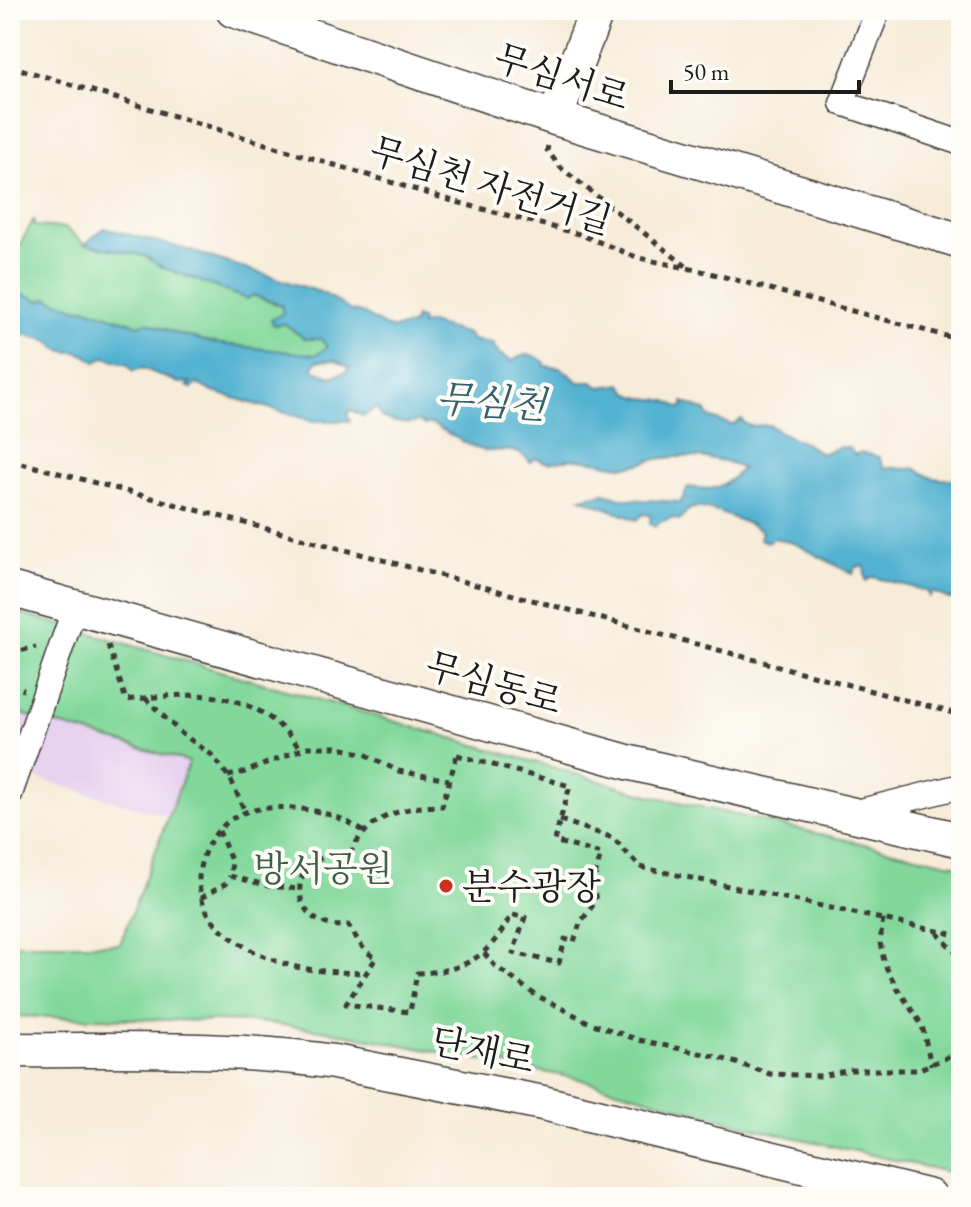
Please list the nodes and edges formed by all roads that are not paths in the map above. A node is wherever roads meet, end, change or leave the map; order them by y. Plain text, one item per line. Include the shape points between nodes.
1 (233, 10) edge
2 (597, 10) edge
3 (878, 10) edge
4 (555, 118) junction
5 (961, 143) edge
6 (961, 241) edge
7 (10, 589) edge
8 (75, 607) junction
9 (961, 786) edge
10 (10, 794) edge
11 (847, 814) junction
12 (961, 840) edge
13 (10, 1050) edge
14 (930, 1197) edge

1 - 4 street, 무심서로
2 - 4 street
3 - 5 street via 842,103
4 - 6 street, 무심서로
7 - 8 street, 무심동로
8 - 10 street
8 - 11 street, 무심동로 via 631,763
9 - 11 street
11 - 12 street, 무심동로
13 - 14 street, 단재로 via 175,1051 323,1060 543,1103

